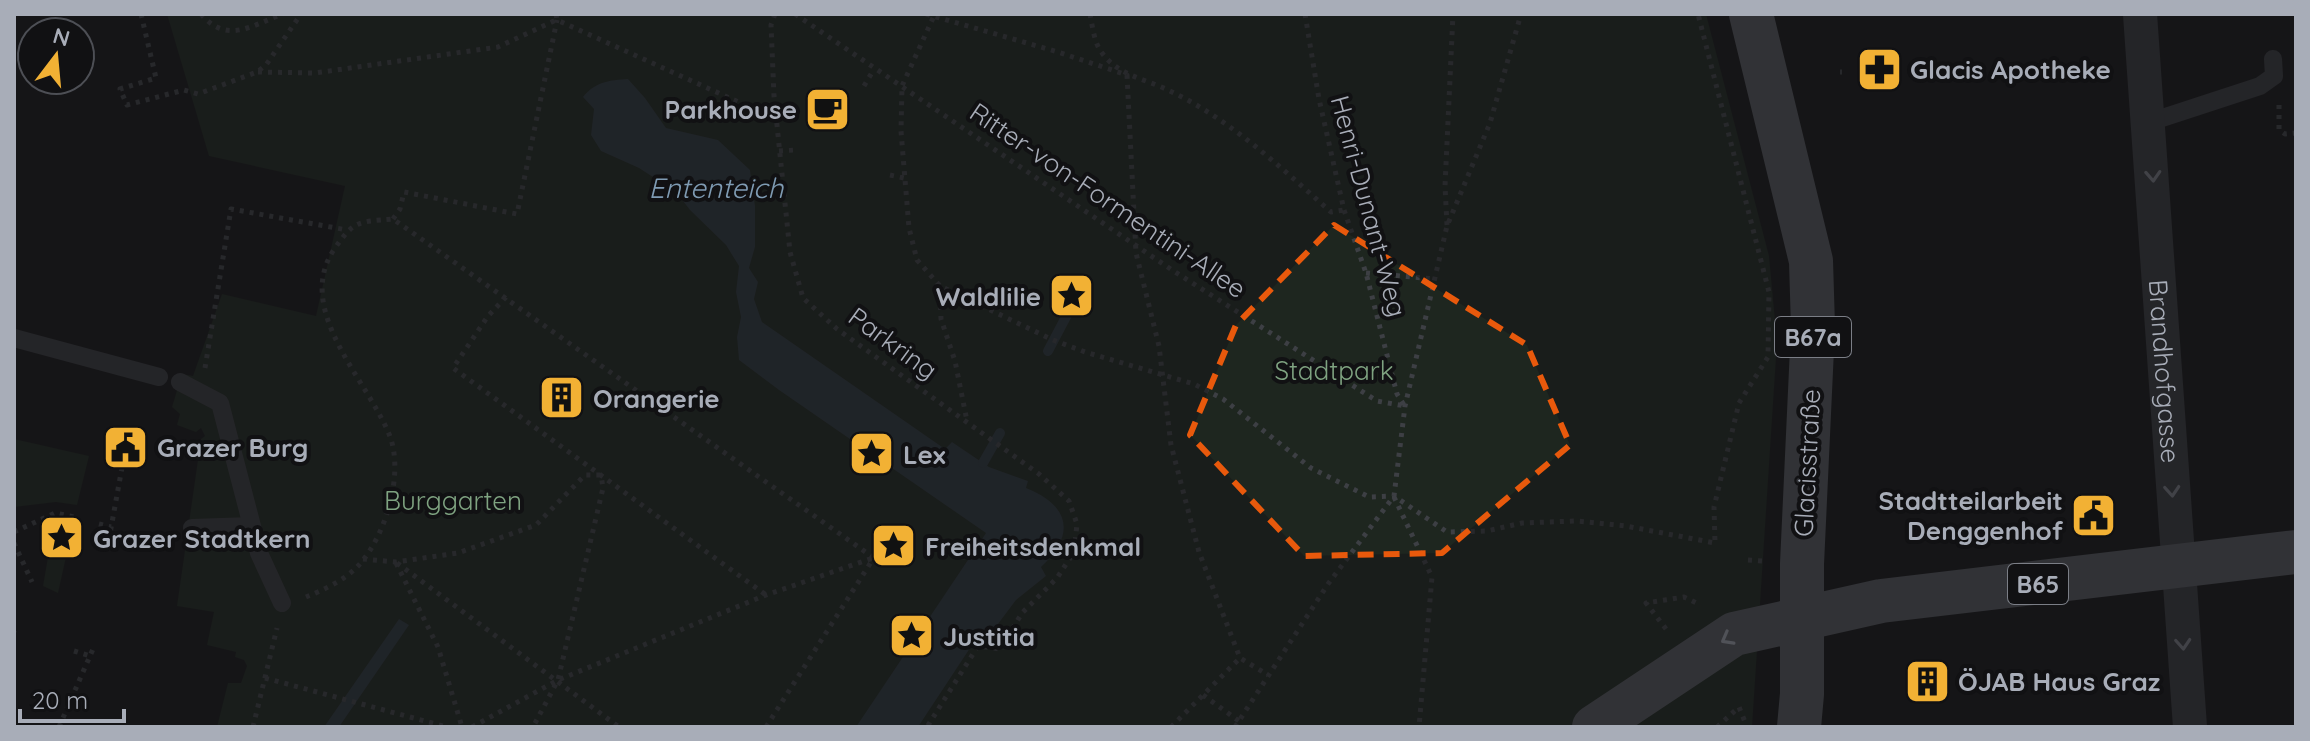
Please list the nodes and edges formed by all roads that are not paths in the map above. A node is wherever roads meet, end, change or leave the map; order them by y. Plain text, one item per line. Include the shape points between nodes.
1 (1751, 14) edge
2 (2140, 14) edge
3 (2273, 59) dead end
4 (2150, 122) junction
5 (14, 338) edge
6 (159, 377) dead end
7 (180, 382) dead end
8 (252, 526) junction
9 (192, 528) dead end
10 (2296, 552) edge
11 (2178, 567) junction
12 (282, 603) road end
13 (1802, 619) junction
14 (1594, 727) edge
15 (1799, 727) edge
16 (2190, 727) edge

1 - 13 main road, Glacisstraße / B67a via 1811,261
2 - 4 street, Brandhofgasse
3 - 4 lane via 2274,76 2260,86
4 -> 11 street, Brandhofgasse
5 - 6 lane
7 - 8 lane via 220,403
8 - 9 lane
8 - 12 lane
10 - 11 main road, B65
11 - 13 main road, B65 via 1881,601
11 -> 16 street, Brandhofgasse
13 -> 14 main road via 1734,634
13 - 15 main road, Glacisstraße

